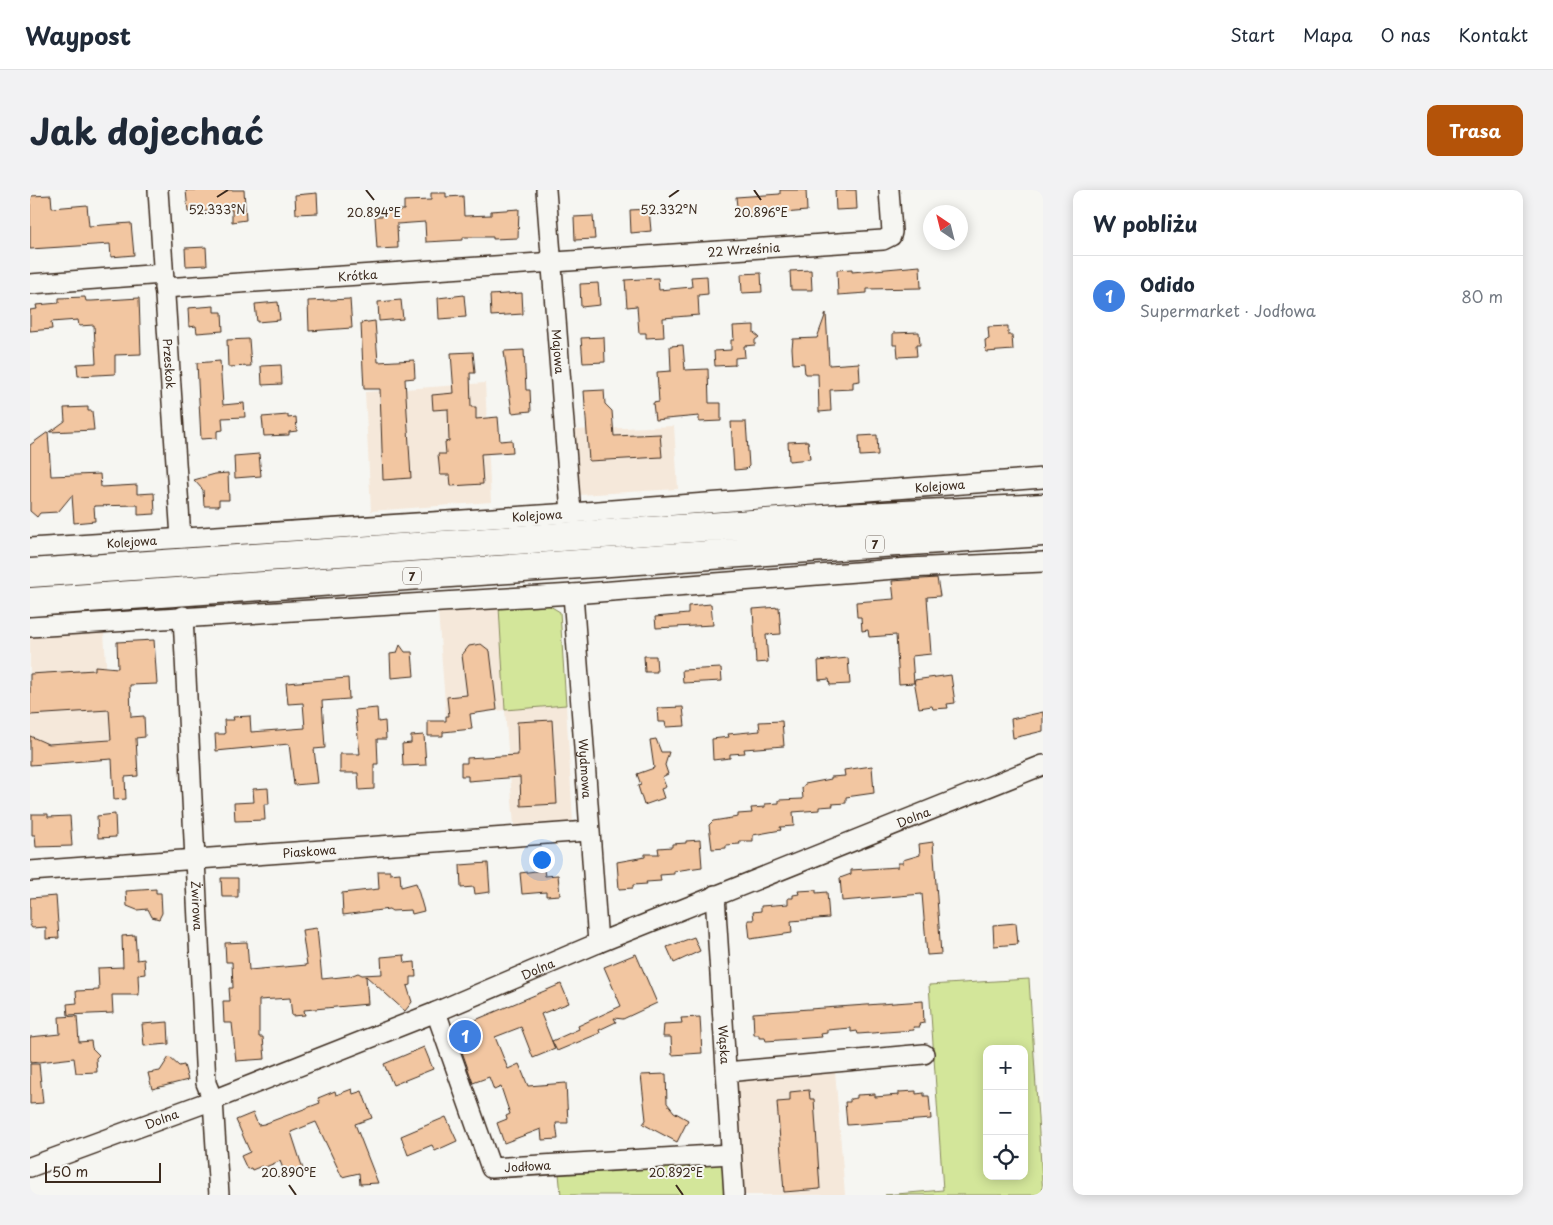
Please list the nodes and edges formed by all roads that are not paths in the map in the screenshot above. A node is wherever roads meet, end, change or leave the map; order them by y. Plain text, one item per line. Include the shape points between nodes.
1 (158, 190) edge
2 (546, 190) edge
3 (889, 190) edge
4 (551, 262) junction
5 (164, 281) junction
6 (30, 284) edge
7 (1043, 478) edge
8 (1043, 508) edge
9 (571, 513) junction
10 (1043, 532) edge
11 (181, 538) junction
12 (30, 548) edge
13 (1043, 562) edge
14 (30, 573) edge
15 (573, 594) junction
16 (30, 602) edge
17 (183, 616) junction
18 (30, 627) edge
19 (1043, 765) edge
20 (588, 831) junction
21 (196, 859) junction
22 (30, 871) edge
23 (715, 896) junction
24 (598, 943) junction
25 (436, 1012) junction
26 (924, 1054) dead end
27 (726, 1072) junction
28 (213, 1100) junction
29 (731, 1154) junction
30 (30, 1167) edge
31 (219, 1195) edge
32 (734, 1195) edge

1 - 5 street, Przeskok
2 - 4 street, Majowa
3 - 4 street, 22 Września via 892,232 883,240
4 - 5 street, Krótka
4 - 9 street, Majowa
5 - 6 street, Krótka
5 - 11 street, Przeskok
7 - 9 street, Kolejowa
8 - 14 highway, Kolejowa via 824,519
9 - 11 street, Kolejowa
10 - 16 highway, 7
11 - 12 street, Kolejowa
13 - 15 street via 899,569
15 - 17 street
15 - 20 street, Wydmowa
17 - 18 street
17 - 21 street, Żwirowa
19 - 23 street, Dolna
20 - 21 street, Piaskowa
20 - 24 street, Wydmowa
21 - 22 street, Piaskowa
21 - 28 street, Żwirowa via 206,1083
23 - 24 street, Dolna
23 - 27 street, Wąska
24 - 25 street, Dolna
25 - 28 street, Dolna
25 - 29 street, Jodłowa via 491,1168
26 - 27 street
27 - 29 street, Wąska
28 - 30 street, Dolna
28 - 31 street, Żwirowa
29 - 32 street, Wąska

